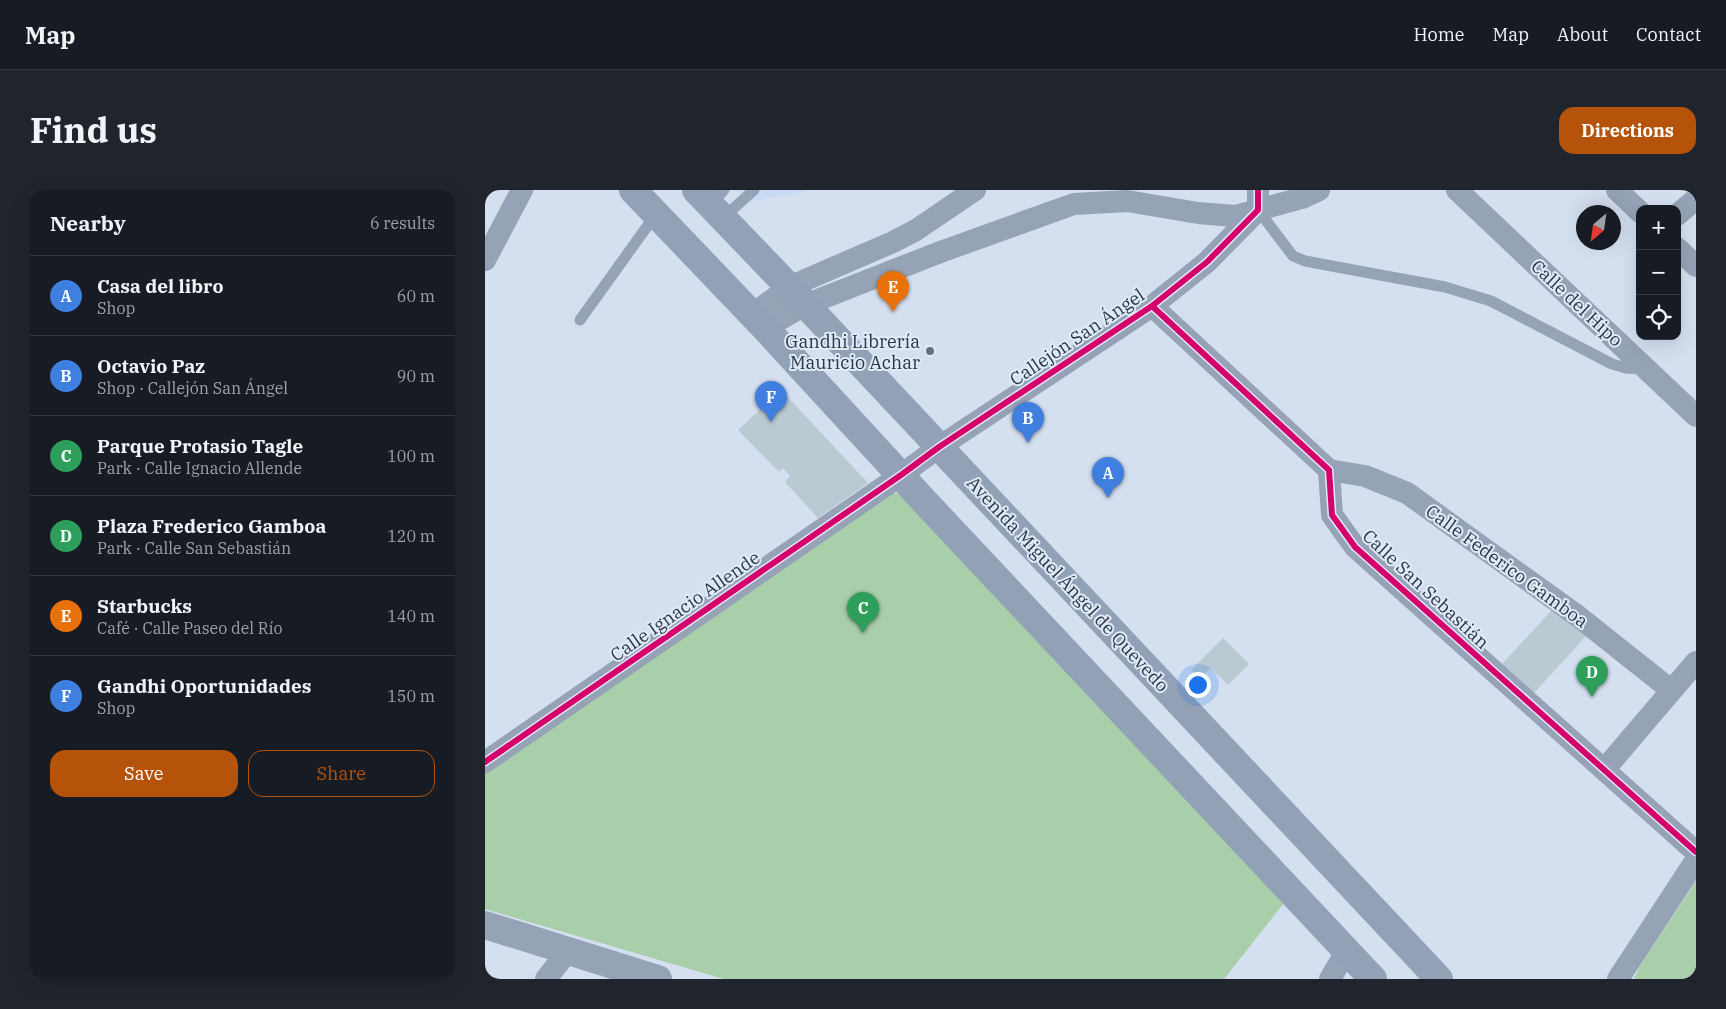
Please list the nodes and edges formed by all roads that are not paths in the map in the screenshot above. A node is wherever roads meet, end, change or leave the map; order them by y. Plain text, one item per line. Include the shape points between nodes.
1 (522, 190) edge
2 (633, 190) edge
3 (754, 190) edge
4 (975, 190) edge
5 (1319, 190) edge
6 (1457, 190) edge
7 (1617, 190) edge
8 (708, 197) edge
9 (1696, 199) edge
10 (1258, 200) edge
11 (1636, 208) edge
12 (1681, 211) edge
13 (656, 214) junction
14 (901, 238) junction
15 (1679, 250) edge
16 (485, 260) edge
17 (911, 263) junction
18 (1696, 266) edge
19 (797, 296) junction
20 (1152, 306) junction
21 (580, 320) dead end
22 (759, 322) junction
23 (1646, 369) junction
24 (1694, 411) edge
25 (939, 447) junction
26 (1329, 470) junction
27 (901, 476) junction
28 (1696, 662) edge
29 (1671, 690) junction
30 (485, 762) edge
31 (1604, 770) junction
32 (1696, 852) edge
33 (1696, 860) edge
34 (485, 925) edge
35 (1347, 950) junction
36 (568, 951) junction
37 (546, 979) edge
38 (658, 979) edge
39 (1330, 979) edge
40 (1373, 979) edge
41 (1439, 979) edge
42 (1618, 979) edge

1 - 16 street
2 - 13 main road
3 - 8 lane
4 - 14 street
5 - 10 street via 1302,198
6 - 23 street, Calle del Hipo
7 - 11 street
8 - 19 main road, Avenida Miguel Ángel de Quevedo
9 - 12 street
10 - 17 street via 1235,216 1127,201 1074,204
10 - 20 street, Callejón San Ángel via 1207,262
10 - 23 lane via 1293,256 1305,261 1445,286 1491,301 1612,364
13 - 21 lane
13 - 22 main road
14 - 17 street
14 - 19 street
15 - 18 street
17 - 19 street
19 - 22 street
19 - 25 main road, Avenida Miguel Ángel de Quevedo
20 - 25 street, Callejón San Ángel
20 - 26 street
22 - 27 main road
23 - 24 street, Calle del Hipo
25 - 27 street, Callejón San Ángel
25 - 41 main road, Avenida Miguel Ángel de Quevedo
26 - 29 street, Calle Federico Gamboa via 1365,476 1407,493 1579,617
26 - 31 street, Calle San Sebastián via 1332,515 1355,547
27 - 30 street, Calle Ignacio Allende
27 - 35 main road
28 - 29 street
29 - 31 street
31 - 32 street, Calle San Sebastián
33 - 42 street
34 - 36 street
35 - 39 street
35 - 40 main road
36 - 37 street
36 - 38 street

